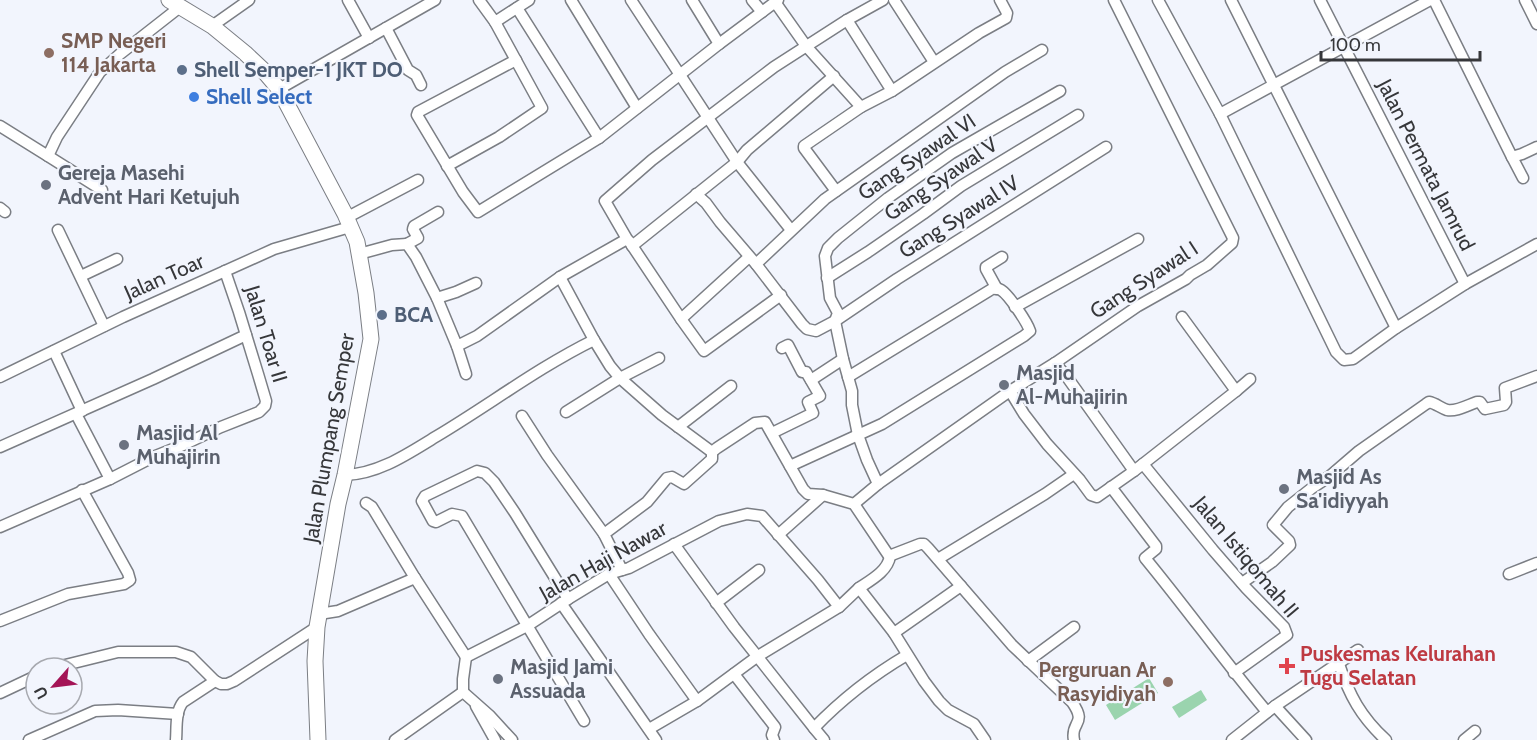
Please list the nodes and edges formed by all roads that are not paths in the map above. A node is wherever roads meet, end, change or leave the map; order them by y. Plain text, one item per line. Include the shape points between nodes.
1 (249, 0) edge
2 (348, 0) edge
3 (435, 0) edge
4 (479, 0) edge
5 (530, 0) edge
6 (571, 0) edge
7 (631, 0) edge
8 (692, 0) edge
9 (752, 0) edge
10 (883, 0) edge
11 (894, 0) edge
12 (1000, 0) edge
13 (1114, 0) edge
14 (1158, 0) edge
15 (1231, 0) edge
16 (1320, 0) edge
17 (1432, 0) edge
18 (1524, 0) edge
19 (777, 1) edge
20 (175, 4) edge
21 (517, 8) junction
22 (762, 12) junction
23 (847, 20) junction
24 (495, 22) junction
25 (1537, 24) edge
26 (212, 26) junction
27 (386, 28) junction
28 (369, 38) junction
29 (719, 44) junction
30 (806, 46) junction
31 (1344, 46) junction
32 (1042, 50) dead end
33 (516, 60) junction
34 (934, 62) junction
35 (680, 75) junction
36 (834, 76) junction
37 (421, 85) dead end
38 (1275, 85) junction
39 (279, 89) junction
40 (1060, 90) dead end
41 (892, 91) junction
42 (861, 106) junction
43 (637, 108) junction
44 (1220, 114) junction
45 (1078, 116) dead end
46 (708, 118) junction
47 (1, 128) edge
48 (599, 138) junction
49 (1107, 147) dead end
50 (1537, 147) edge
51 (48, 156) junction
52 (1517, 156) junction
53 (737, 162) junction
54 (447, 166) junction
55 (1523, 178) dead end
56 (418, 180) dead end
57 (102, 190) dead end
58 (836, 191) junction
59 (696, 194) junction
60 (438, 212) dead end
61 (348, 223) junction
62 (58, 230) dead end
63 (791, 230) junction
64 (1138, 239) dead end
65 (630, 242) junction
66 (407, 244) junction
67 (1537, 244) edge
68 (359, 254) junction
69 (1002, 257) dead end
70 (117, 259) dead end
71 (753, 260) junction
72 (225, 271) junction
73 (81, 276) junction
74 (560, 277) junction
75 (827, 278) junction
76 (476, 283) dead end
77 (1465, 284) junction
78 (999, 290) junction
79 (781, 295) junction
80 (437, 298) junction
81 (1015, 307) junction
82 (1182, 317) dead end
83 (681, 319) junction
84 (835, 321) junction
85 (104, 326) junction
86 (1396, 328) junction
87 (246, 335) junction
88 (594, 340) junction
89 (457, 346) junction
90 (782, 348) dead end
91 (54, 351) junction
92 (659, 358) dead end
93 (843, 360) junction
94 (1054, 363) junction
95 (466, 374) dead end
96 (1537, 376) edge
97 (0, 377) edge
98 (848, 377) junction
99 (620, 378) junction
100 (1250, 379) dead end
101 (811, 380) junction
102 (731, 386) dead end
103 (1010, 391) junction
104 (1236, 391) junction
105 (79, 412) junction
106 (566, 412) dead end
107 (522, 416) dead end
108 (678, 427) junction
109 (772, 433) junction
110 (858, 435) junction
111 (0, 447) edge
112 (712, 452) junction
113 (1143, 464) junction
114 (790, 466) junction
115 (1134, 471) junction
116 (1074, 474) junction
117 (345, 475) junction
118 (110, 479) junction
119 (878, 484) junction
120 (1111, 487) junction
121 (82, 490) junction
122 (823, 495) junction
123 (366, 503) dead end
124 (854, 504) junction
125 (0, 527) edge
126 (604, 534) junction
127 (778, 535) junction
128 (674, 544) junction
129 (890, 556) junction
130 (938, 559) junction
131 (1537, 563) edge
132 (622, 570) junction
133 (759, 570) dead end
134 (609, 574) junction
135 (1509, 574) dead end
136 (415, 578) junction
137 (1242, 584) junction
138 (961, 586) junction
139 (859, 588) junction
140 (564, 601) junction
141 (716, 603) junction
142 (839, 607) junction
143 (0, 621) edge
144 (318, 621) junction
145 (527, 626) junction
146 (1074, 627) dead end
147 (894, 633) junction
148 (1358, 650) dead end
149 (907, 655) junction
150 (758, 656) junction
151 (466, 657) junction
152 (84, 660) edge
153 (1028, 660) junction
154 (1339, 664) junction
155 (1234, 673) junction
156 (734, 674) junction
157 (24, 681) edge
158 (215, 681) junction
159 (463, 692) junction
160 (0, 693) edge
161 (473, 701) junction
162 (697, 701) junction
163 (1271, 709) junction
164 (178, 714) junction
165 (584, 721) dead end
166 (814, 728) junction
167 (649, 729) junction
168 (1475, 731) dead end
169 (1238, 738) edge
170 (29, 740) edge
171 (176, 740) edge
172 (318, 740) edge
173 (395, 740) edge
174 (495, 740) edge
175 (512, 740) edge
176 (656, 740) edge
177 (774, 740) edge
178 (824, 740) edge
179 (985, 740) edge
180 (1074, 740) edge
181 (1306, 740) edge
182 (1386, 740) edge
183 (1464, 740) edge

1 - 26 street
2 - 28 street
3 - 27 street
4 - 24 street
5 - 21 street
6 - 43 street
7 - 35 street
8 - 29 street
9 - 22 street
10 - 23 street
11 - 34 street
12 - 34 street via 1006,18
13 - 94 street, Gang Syawal I via 1233,240 1207,265
14 - 44 street
15 - 38 street
16 - 31 street, Jalan Permata Jamrud
17 - 31 street
17 - 52 street
18 - 25 street
19 - 22 street
19 - 30 street
20 - 26 main road, Jalan Plumpang Semper
20 - 51 street via 100,72
21 - 24 street
21 - 48 street
22 - 29 street
23 - 30 street
23 - 41 street
24 - 33 street
26 - 39 main road, Jalan Plumpang Semper
27 - 28 street
27 - 37 street via 408,70
28 - 39 street
29 - 35 street
30 - 36 street
30 - 46 street
31 - 38 street
31 - 77 street, Jalan Permata Jamrud
32 - 58 street
33 - 54 street via 542,109
33 - 54 street via 418,112
34 - 41 street
35 - 43 street
35 - 46 street
36 - 42 street
36 - 53 street
38 - 44 street
38 - 86 street
39 - 61 main road, Jalan Plumpang Semper
40 - 75 street, Gang Syawal VI via 952,153 838,238 825,256
41 - 42 street
42 - 58 street via 804,148
43 - 48 street
44 - 86 street via 1336,352 1344,360 1353,359
45 - 75 street, Gang Syawal V via 961,186
46 - 53 street
46 - 65 street via 605,201
47 - 51 street
48 - 54 street via 479,212
49 - 84 street, Gang Syawal IV
50 - 52 street
51 - 57 street
52 - 55 street
53 - 59 street
53 - 63 street
56 - 61 street, Jalan Toar
58 - 63 street
59 - 65 street
59 - 71 street
60 - 66 street via 414,226 418,238
61 - 68 main road, Jalan Plumpang Semper
61 - 72 street, Jalan Toar
62 - 73 street
63 - 71 street
64 - 81 street
65 - 74 street
65 - 83 street
66 - 68 street
66 - 80 street
67 - 77 street
68 - 117 main road, Jalan Plumpang Semper via 371,339
69 - 78 street via 986,267
70 - 73 street
71 - 79 street
71 - 83 street
72 - 85 street, Jalan Toar
72 - 87 street, Jalan Toar II
73 - 85 street
74 - 88 street
74 - 89 street
75 - 84 street, Gang Syawal VI via 830,298 838,313
76 - 80 street
77 - 86 street
78 - 81 street
78 - 98 street via 992,289
79 - 83 street via 704,351
79 - 84 street, Gang Syawal IV via 807,329 816,331
80 - 89 street
81 - 110 street via 1028,323 1030,331 1024,336
82 - 104 street
84 - 93 street, Gang Syawal VI
85 - 91 street, Jalan Toar
87 - 105 street
87 - 118 street, Jalan Toar II via 265,406
88 - 99 street
88 - 117 street via 404,456 361,474
89 - 95 street
90 - 101 street via 788,345 802,372
91 - 97 street, Jalan Toar
91 - 105 street
92 - 99 street
93 - 98 street, Gang Syawal VI
93 - 101 street
94 - 103 street, Gang Syawal I
94 - 115 street
96 - 137 street via 1505,388 1504,405 1485,409 1477,402 1452,411 1429,402 1359,451 1288,507 1273,525 1290,545
98 - 110 street, Gang Syawal VI
99 - 106 street
99 - 108 street
100 - 104 street
101 - 109 street via 820,396 808,402 813,413
102 - 108 street
103 - 116 street via 1047,444
103 - 119 street, Gang Syawal I
104 - 113 street
105 - 111 street
105 - 118 street
107 - 126 street
108 - 112 street
109 - 112 street via 767,423 759,422
109 - 114 street
110 - 114 street
110 - 119 street, Gang Syawal VI
112 - 126 street via 712,459 684,484 667,478 647,502
113 - 115 street
113 - 137 street, Jalan Istiqomah II
114 - 122 street via 806,492
115 - 120 street
116 - 120 street via 1093,497
116 - 130 street
117 - 144 main road, Jalan Plumpang Semper
118 - 121 street, Jalan Toar II
119 - 124 street, Gang Syawal I
120 - 155 street via 1156,546 1145,558
121 - 125 street, Jalan Toar II
121 - 143 street via 130,580 68,594
122 - 124 street
122 - 127 street
123 - 136 street
124 - 129 street
126 - 132 street
127 - 128 street, Jalan Haji Nawar via 762,516 747,513 719,521
127 - 142 street, Jalan Haji Nawar
128 - 132 street, Jalan Haji Nawar
128 - 141 street
129 - 130 street via 924,544
129 - 139 street via 886,568
130 - 138 street
131 - 135 street
132 - 134 street, Jalan Haji Nawar
133 - 141 street
134 - 140 street, Jalan Haji Nawar
134 - 162 street
136 - 144 street
136 - 151 street
137 - 155 street, Jalan Istiqomah II via 1275,616 1287,634
138 - 147 street
138 - 153 street
139 - 142 street
139 - 147 street
140 - 145 street, Jalan Haji Nawar
140 - 145 street via 515,513 485,473 477,471 425,496 422,501 433,521 452,514 462,516
140 - 167 street
141 - 150 street
142 - 150 street
144 - 158 street via 234,681
144 - 172 main road, Jalan Plumpang Semper
145 - 151 street, Jalan Haji Nawar
145 - 165 street
146 - 153 street
147 - 149 street
148 - 154 street
149 - 166 street via 853,692
149 - 179 street via 939,701 974,724
150 - 156 street
150 - 166 street
151 - 159 street
152 - 158 street via 118,652 176,652 191,657
153 - 180 street via 1078,711
154 - 163 street
154 - 182 street via 1360,711
155 - 163 street
156 - 162 street
156 - 177 street via 775,727
157 - 160 street
158 - 164 street via 183,702
159 - 161 street
159 - 173 street
161 - 174 street
161 - 175 street
162 - 167 street
163 - 169 street
163 - 181 street
164 - 170 street via 95,711
164 - 171 street
166 - 178 street
167 - 176 street
168 - 183 street

